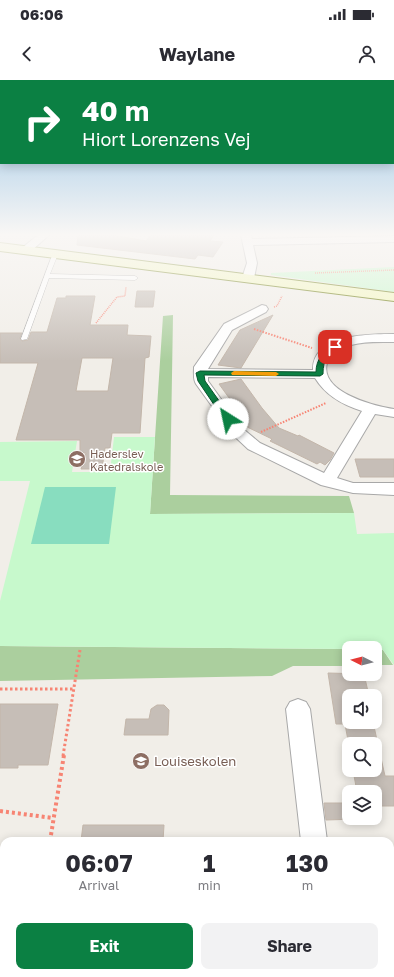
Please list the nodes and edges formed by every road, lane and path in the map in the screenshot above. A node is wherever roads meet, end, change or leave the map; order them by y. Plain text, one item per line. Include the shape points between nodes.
1 (47, 276) edge
2 (71, 277) edge
3 (239, 277) edge
4 (248, 278) joint
5 (131, 279) joint
6 (394, 297) edge
7 (262, 309) dead end
8 (96, 323) dead end
9 (234, 323) junction
10 (394, 338) edge
11 (24, 339) dead end
12 (326, 353) junction
13 (200, 373) junction
14 (320, 374) junction
15 (341, 397) junction
16 (371, 409) junction
17 (394, 413) edge
18 (245, 439) junction
19 (327, 482) junction
20 (394, 489) edge
21 (80, 650) dead end
22 (0, 689) edge
23 (73, 689) junction
24 (298, 709) dead end
25 (0, 811) edge
26 (53, 818) junction
27 (51, 837) edge
28 (314, 837) edge

1 - 11 lane
2 - 5 lane
3 - 4 street
4 - 6 street
5 - 8 path via 126,285 125,296 117,297
7 - 9 street
9 - 12 path
9 - 13 street via 228,327 201,367
10 - 12 street via 349,341
12 - 14 street via 320,364
13 - 14 street
13 - 18 street via 201,381 237,432
14 - 15 street via 325,384
15 - 16 street
15 - 18 path
16 - 17 street
16 - 19 street
18 - 19 street via 254,446
19 - 20 street via 353,488
21 - 23 path
22 - 23 path
23 - 26 path
24 - 28 street
25 - 26 path
26 - 27 path

